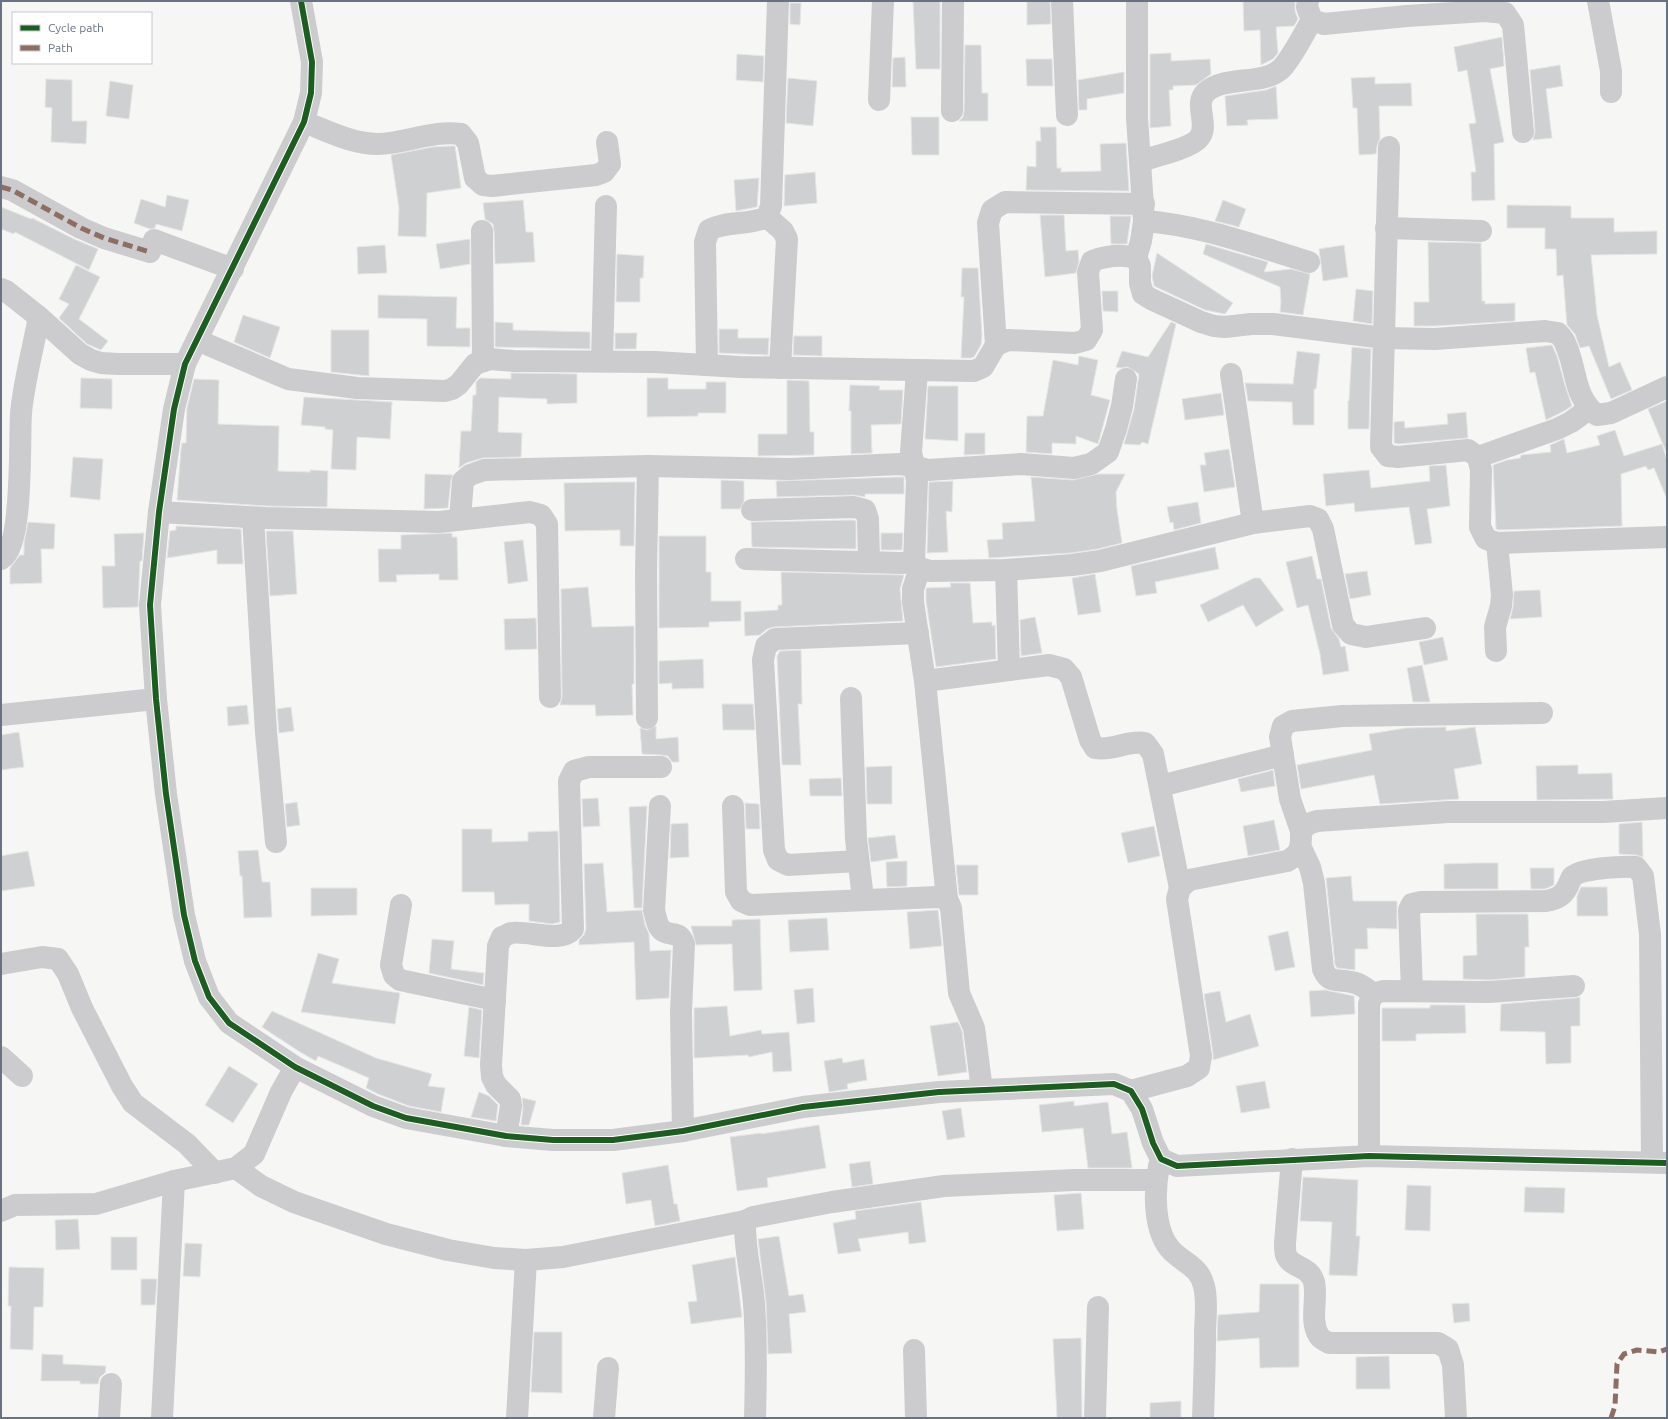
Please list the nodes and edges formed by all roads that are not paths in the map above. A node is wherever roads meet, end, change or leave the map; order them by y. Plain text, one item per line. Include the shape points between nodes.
1 (301, 1) edge
2 (778, 1) edge
3 (883, 1) edge
4 (953, 1) edge
5 (1062, 1) edge
6 (1137, 1) edge
7 (1598, 1) edge
8 (1310, 10) edge
9 (1611, 92) dead end
10 (879, 100) dead end
11 (952, 110) dead end
12 (1067, 115) dead end
13 (304, 122) junction
14 (1523, 132) dead end
15 (607, 142) dead end
16 (1388, 147) dead end
17 (1140, 162) junction
18 (1, 187) edge
19 (606, 206) dead end
20 (1144, 212) junction
21 (767, 217) junction
22 (1386, 228) junction
23 (482, 231) dead end
24 (1481, 231) dead end
25 (1136, 258) junction
26 (1309, 262) dead end
27 (233, 269) junction
28 (1, 289) edge
29 (39, 317) junction
30 (1384, 338) junction
31 (197, 340) junction
32 (996, 345) junction
33 (483, 360) junction
34 (602, 361) junction
35 (185, 364) junction
36 (707, 365) junction
37 (780, 368) junction
38 (917, 371) junction
39 (1231, 374) dead end
40 (1126, 380) dead end
41 (1667, 387) edge
42 (1589, 409) junction
43 (1478, 457) junction
44 (648, 466) junction
45 (914, 466) junction
46 (752, 510) dead end
47 (159, 512) junction
48 (253, 518) junction
49 (460, 518) junction
50 (1253, 523) junction
51 (1667, 538) edge
52 (1497, 543) junction
53 (1, 559) edge
54 (746, 559) dead end
55 (869, 562) junction
56 (917, 565) junction
57 (1006, 570) junction
58 (1425, 628) dead end
59 (918, 633) junction
60 (1496, 651) dead end
61 (1009, 670) junction
62 (925, 681) junction
63 (550, 697) dead end
64 (851, 698) dead end
65 (156, 699) junction
66 (1542, 713) dead end
67 (1, 715) edge
68 (647, 718) dead end
69 (1283, 755) junction
70 (661, 767) dead end
71 (1160, 786) junction
72 (660, 806) dead end
73 (733, 806) dead end
74 (1667, 808) edge
75 (1301, 839) junction
76 (276, 842) dead end
77 (858, 861) junction
78 (1180, 888) junction
79 (863, 899) junction
80 (947, 899) junction
81 (401, 905) dead end
82 (1, 964) edge
83 (1574, 986) dead end
84 (1412, 991) junction
85 (1373, 994) junction
86 (495, 1000) junction
87 (1, 1057) edge
88 (295, 1067) junction
89 (22, 1076) dead end
90 (982, 1090) junction
91 (1131, 1090) junction
92 (683, 1131) junction
93 (506, 1136) junction
94 (1369, 1156) junction
95 (1161, 1159) junction
96 (1292, 1159) junction
97 (1660, 1162) edge
98 (236, 1168) junction
99 (215, 1173) junction
100 (1156, 1180) junction
101 (174, 1181) junction
102 (1, 1211) edge
103 (745, 1221) junction
104 (526, 1260) junction
105 (1098, 1307) dead end
106 (914, 1350) dead end
107 (608, 1368) dead end
108 (112, 1384) dead end
109 (109, 1418) edge
110 (162, 1418) edge
111 (517, 1418) edge
112 (604, 1418) edge
113 (756, 1418) edge
114 (916, 1418) edge
115 (1095, 1418) edge
116 (1204, 1418) edge
117 (1456, 1418) edge

1 - 13 street via 312,62 312,93
2 - 21 street via 771,206
3 - 10 street
4 - 11 street
5 - 12 street
6 - 17 street via 1137,118
7 - 9 street via 1611,71
8 - 14 street via 1324,24 1486,11 1505,13 1513,25
8 - 17 street via 1287,61 1280,69 1270,75 1215,86 1205,93 1201,103 1203,128 1200,138 1191,145
13 - 15 street via 364,143 380,144 447,132 461,134 468,143 475,178 483,185 492,186 604,172 610,164
13 - 27 street
16 - 22 street
17 - 20 street
18 - 27 street via 12,190 104,238 150,252 154,240
19 - 34 street
20 - 25 street via 1141,241
20 - 26 street via 1171,223
20 - 32 street via 1005,202 992,210 988,223
21 - 36 street via 758,221 719,225 709,230 705,242
21 - 37 street via 783,230 787,239
22 - 24 street
22 - 30 street
23 - 33 street
25 - 30 street via 1140,266 1143,294 1201,322 1225,327 1273,324
25 - 32 street via 1102,257 1092,261 1088,272 1092,330 1086,340 1075,343 1008,340
27 - 31 street
28 - 29 street
29 - 35 street via 80,354 101,363
29 - 53 street via 21,414 17,517 8,552
30 - 42 street via 1435,339 1546,331 1558,333 1565,343 1579,391
30 - 43 street via 1381,447 1388,456 1468,450
31 - 33 street via 288,379 357,388 445,391 459,384 475,364
31 - 35 street
32 - 38 street via 983,368 974,371
33 - 34 street
34 - 36 street
35 - 47 street via 174,409
36 - 37 street
37 - 38 street
38 - 45 street via 911,452
39 - 50 street
40 - 45 street via 1122,406 1108,452 1091,464 1074,468 1021,464 928,470
41 - 42 street via 1611,413 1597,415
42 - 43 street via 1556,429
43 - 52 street via 1481,470 1480,527 1486,539
44 - 45 street via 790,469 900,464
44 - 49 street via 484,470 470,475 463,481
44 - 68 street
45 - 56 street via 917,480
46 - 55 street via 854,507 865,510 868,520
47 - 48 street
47 - 65 street via 150,605
48 - 49 street via 439,522
48 - 76 street via 266,732
49 - 63 street via 530,512 541,515 547,524
50 - 57 street via 1100,561
50 - 58 street via 1310,516 1318,519 1323,529 1344,625 1352,634 1366,637
51 - 52 street
52 - 60 street via 1502,595 1495,627
54 - 55 street
55 - 56 street
56 - 57 street via 930,571
56 - 59 street via 913,602
57 - 61 street
59 - 62 street
59 - 77 street via 775,639 766,646 764,653 774,850 778,860 788,865
61 - 62 street
61 - 71 street via 1049,665 1064,668 1072,677 1090,740 1095,748 1105,750 1137,742 1146,743 1153,754
62 - 80 street
64 - 77 street
65 - 67 street
65 - 88 street via 166,794 184,915 195,961 209,997 229,1023
66 - 69 street via 1342,716 1292,721 1283,726 1280,737
69 - 71 street
69 - 75 street via 1290,799
70 - 86 street via 574,770 569,780 573,929 568,934 559,936 511,933 502,937 498,946
71 - 78 street
72 - 92 street via 654,910 657,922 664,931 676,934 684,944 681,1012
73 - 79 street via 736,892 741,901 750,905
74 - 75 street via 1603,812 1448,812 1317,821 1308,824
75 - 78 street via 1294,857 1287,861 1189,880
75 - 85 street via 1310,867 1326,976 1331,980 1359,984
77 - 79 street
78 - 91 street via 1177,899 1201,1056 1199,1068 1187,1076
79 - 80 street
80 - 90 street via 951,908 959,993 974,1028
81 - 86 street via 391,965 394,975 400,980
82 - 99 street via 42,957 58,959 133,1103 187,1144
83 - 84 street via 1489,992
84 - 85 street via 1383,991
84 - 97 street via 1409,910 1412,904 1546,901 1558,898 1572,877 1582,872 1636,867 1643,876 1650,934
85 - 94 street via 1369,1004
86 - 93 street via 491,1065 496,1085 510,1099
87 - 89 street
88 - 93 street via 373,1106 406,1118
88 - 98 street via 281,1092 254,1154
90 - 91 street via 1114,1084
90 - 92 street via 803,1107
91 - 95 street via 1142,1109
92 - 93 street via 613,1140 553,1140
94 - 96 street
94 - 97 street
95 - 96 street via 1177,1166
95 - 100 street
96 - 117 street via 1286,1255 1291,1263 1303,1268 1312,1276 1315,1288 1315,1326 1319,1338 1329,1343 1438,1343 1448,1349 1454,1365
98 - 99 street
98 - 104 street via 261,1186 294,1202 386,1234 448,1250 494,1258
99 - 101 street
100 - 103 street via 1074,1180 944,1186 832,1202 752,1217
100 - 116 street via 1157,1221 1162,1237 1171,1251 1196,1269 1204,1286
101 - 102 street via 96,1204 15,1205
101 - 110 street
103 - 104 street via 570,1256
103 - 113 street via 756,1331
104 - 111 street
105 - 115 street
106 - 114 street
107 - 112 street
108 - 109 street

